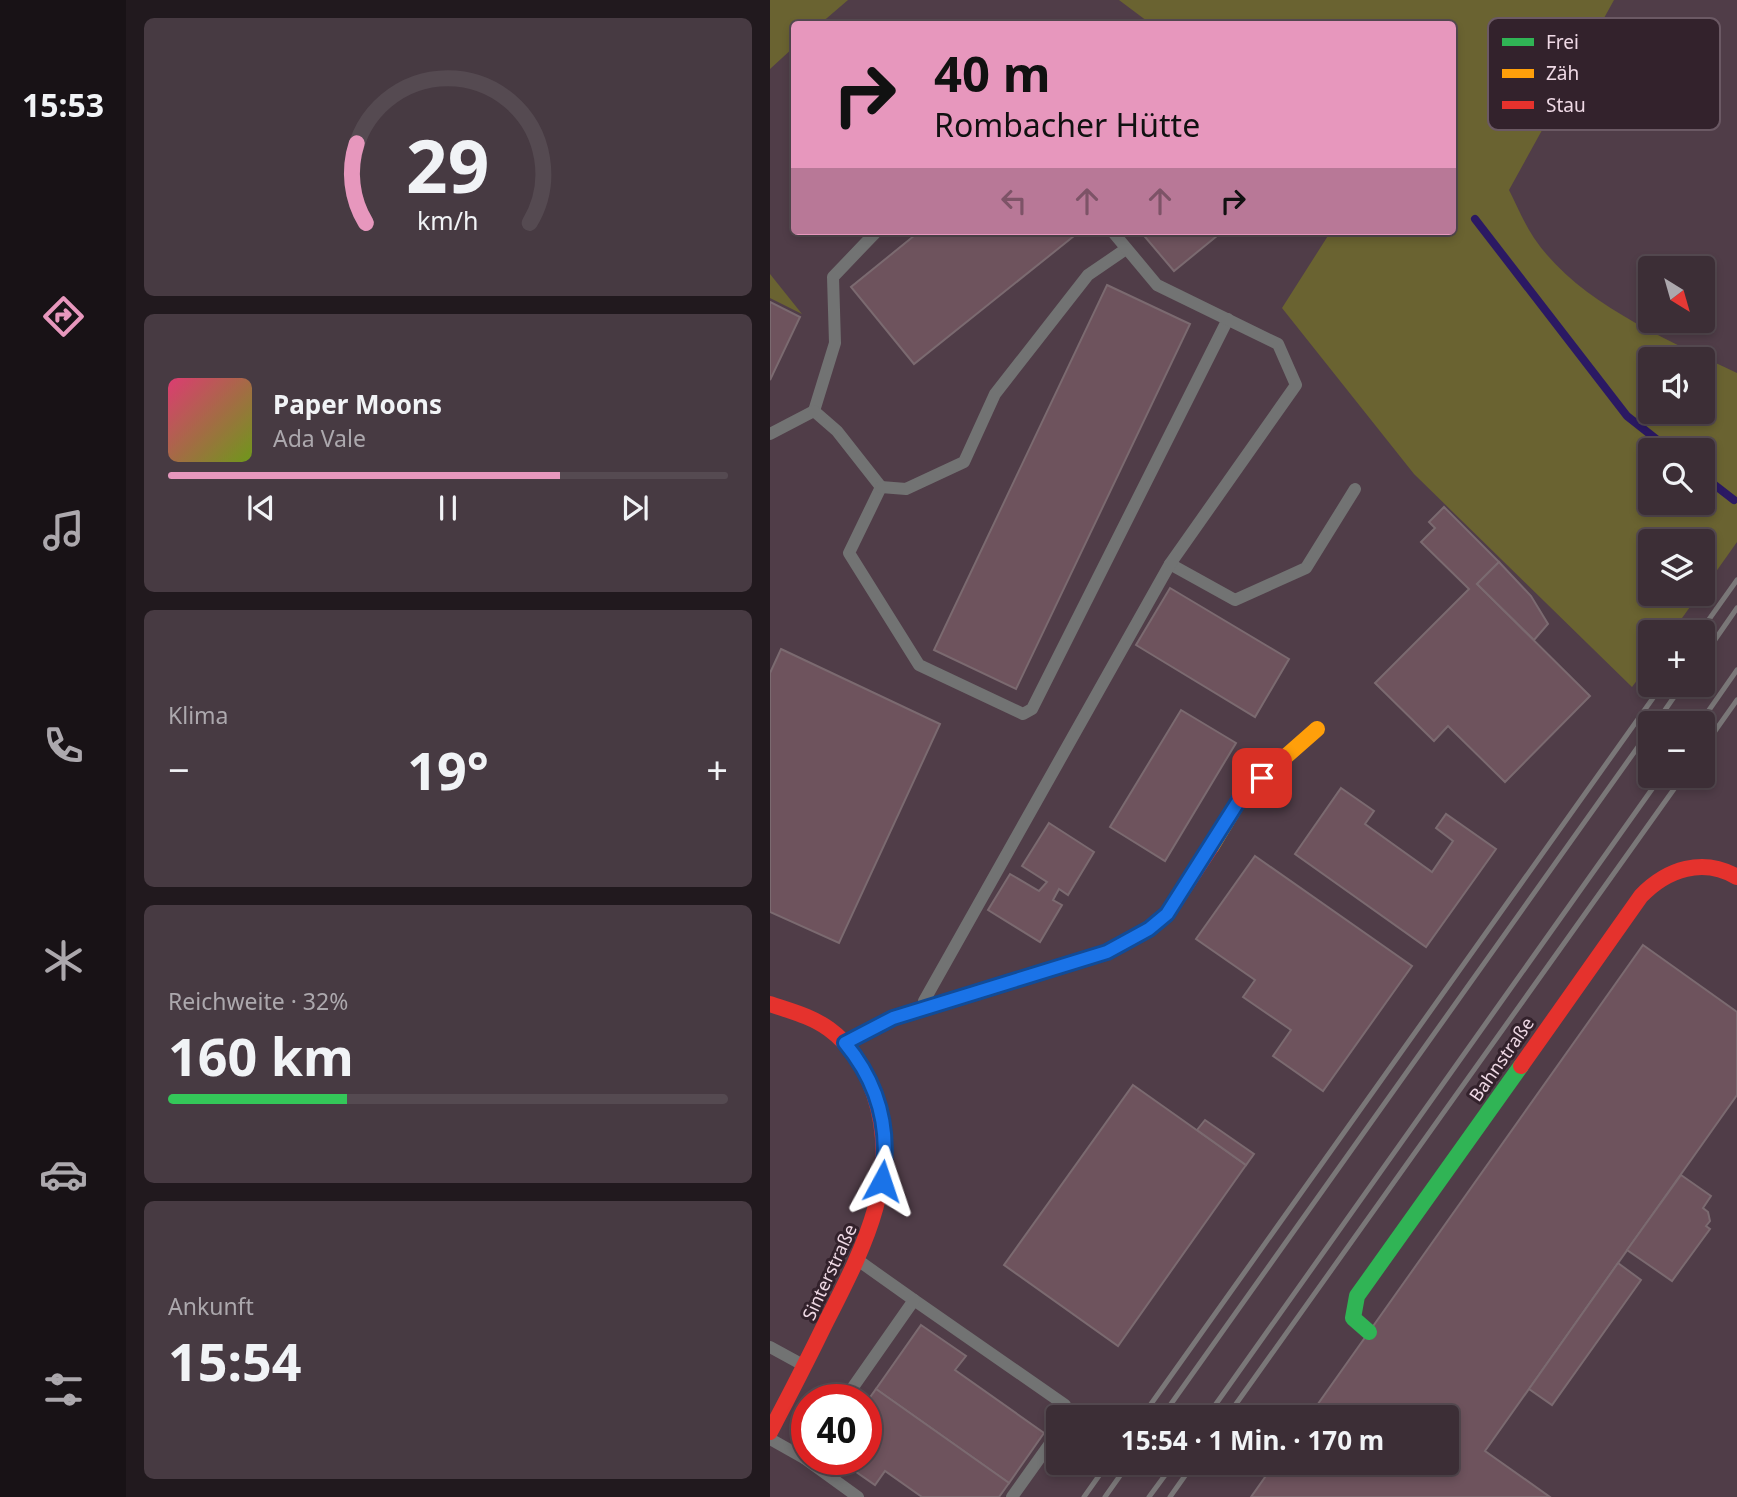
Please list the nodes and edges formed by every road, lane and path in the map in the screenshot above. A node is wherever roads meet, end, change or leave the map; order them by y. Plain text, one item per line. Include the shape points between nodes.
1 (873, 235) edge
2 (1115, 235) edge
3 (1126, 249) junction
4 (1227, 319) junction
5 (814, 411) junction
6 (770, 434) edge
7 (881, 487) junction
8 (1355, 489) dead end
9 (1170, 564) junction
10 (1317, 729) dead end
11 (1737, 877) edge
12 (770, 1003) edge
13 (919, 1010) junction
14 (845, 1043) junction
15 (859, 1261) junction
16 (914, 1300) junction
17 (1369, 1332) dead end
18 (770, 1347) edge
19 (805, 1366) junction
20 (855, 1384) edge
21 (1065, 1405) edge
22 (770, 1432) edge
23 (770, 1439) edge
24 (791, 1449) edge
25 (1046, 1449) edge
26 (830, 1475) edge
27 (858, 1497) edge
28 (1012, 1497) edge

1 - 5 lane via 833,277 835,343
2 - 3 lane
3 - 4 lane via 1157,285
3 - 7 lane via 1088,275 995,394 964,462 906,489
4 - 7 lane via 1032,709 1023,714 919,665 849,553
4 - 9 lane via 1278,344 1296,385
5 - 6 lane
5 - 7 lane via 837,431
8 - 9 lane via 1306,568 1235,600
9 - 13 lane
10 - 13 street via 1243,794 1182,894 1149,929 1107,952
11 - 17 street, Bahnstraße via 1727,870 1682,869 1657,880 1641,896 1356,1296 1353,1318
12 - 14 street, Sinterstraße via 820,1023
13 - 14 street
14 - 15 street, Sinterstraße via 876,1094 886,1157 879,1206
15 - 16 lane
15 - 19 street, Sinterstraße
16 - 20 lane
16 - 21 lane
18 - 19 lane
19 - 22 street, Sinterstraße
23 - 24 lane
25 - 28 lane
26 - 27 lane

